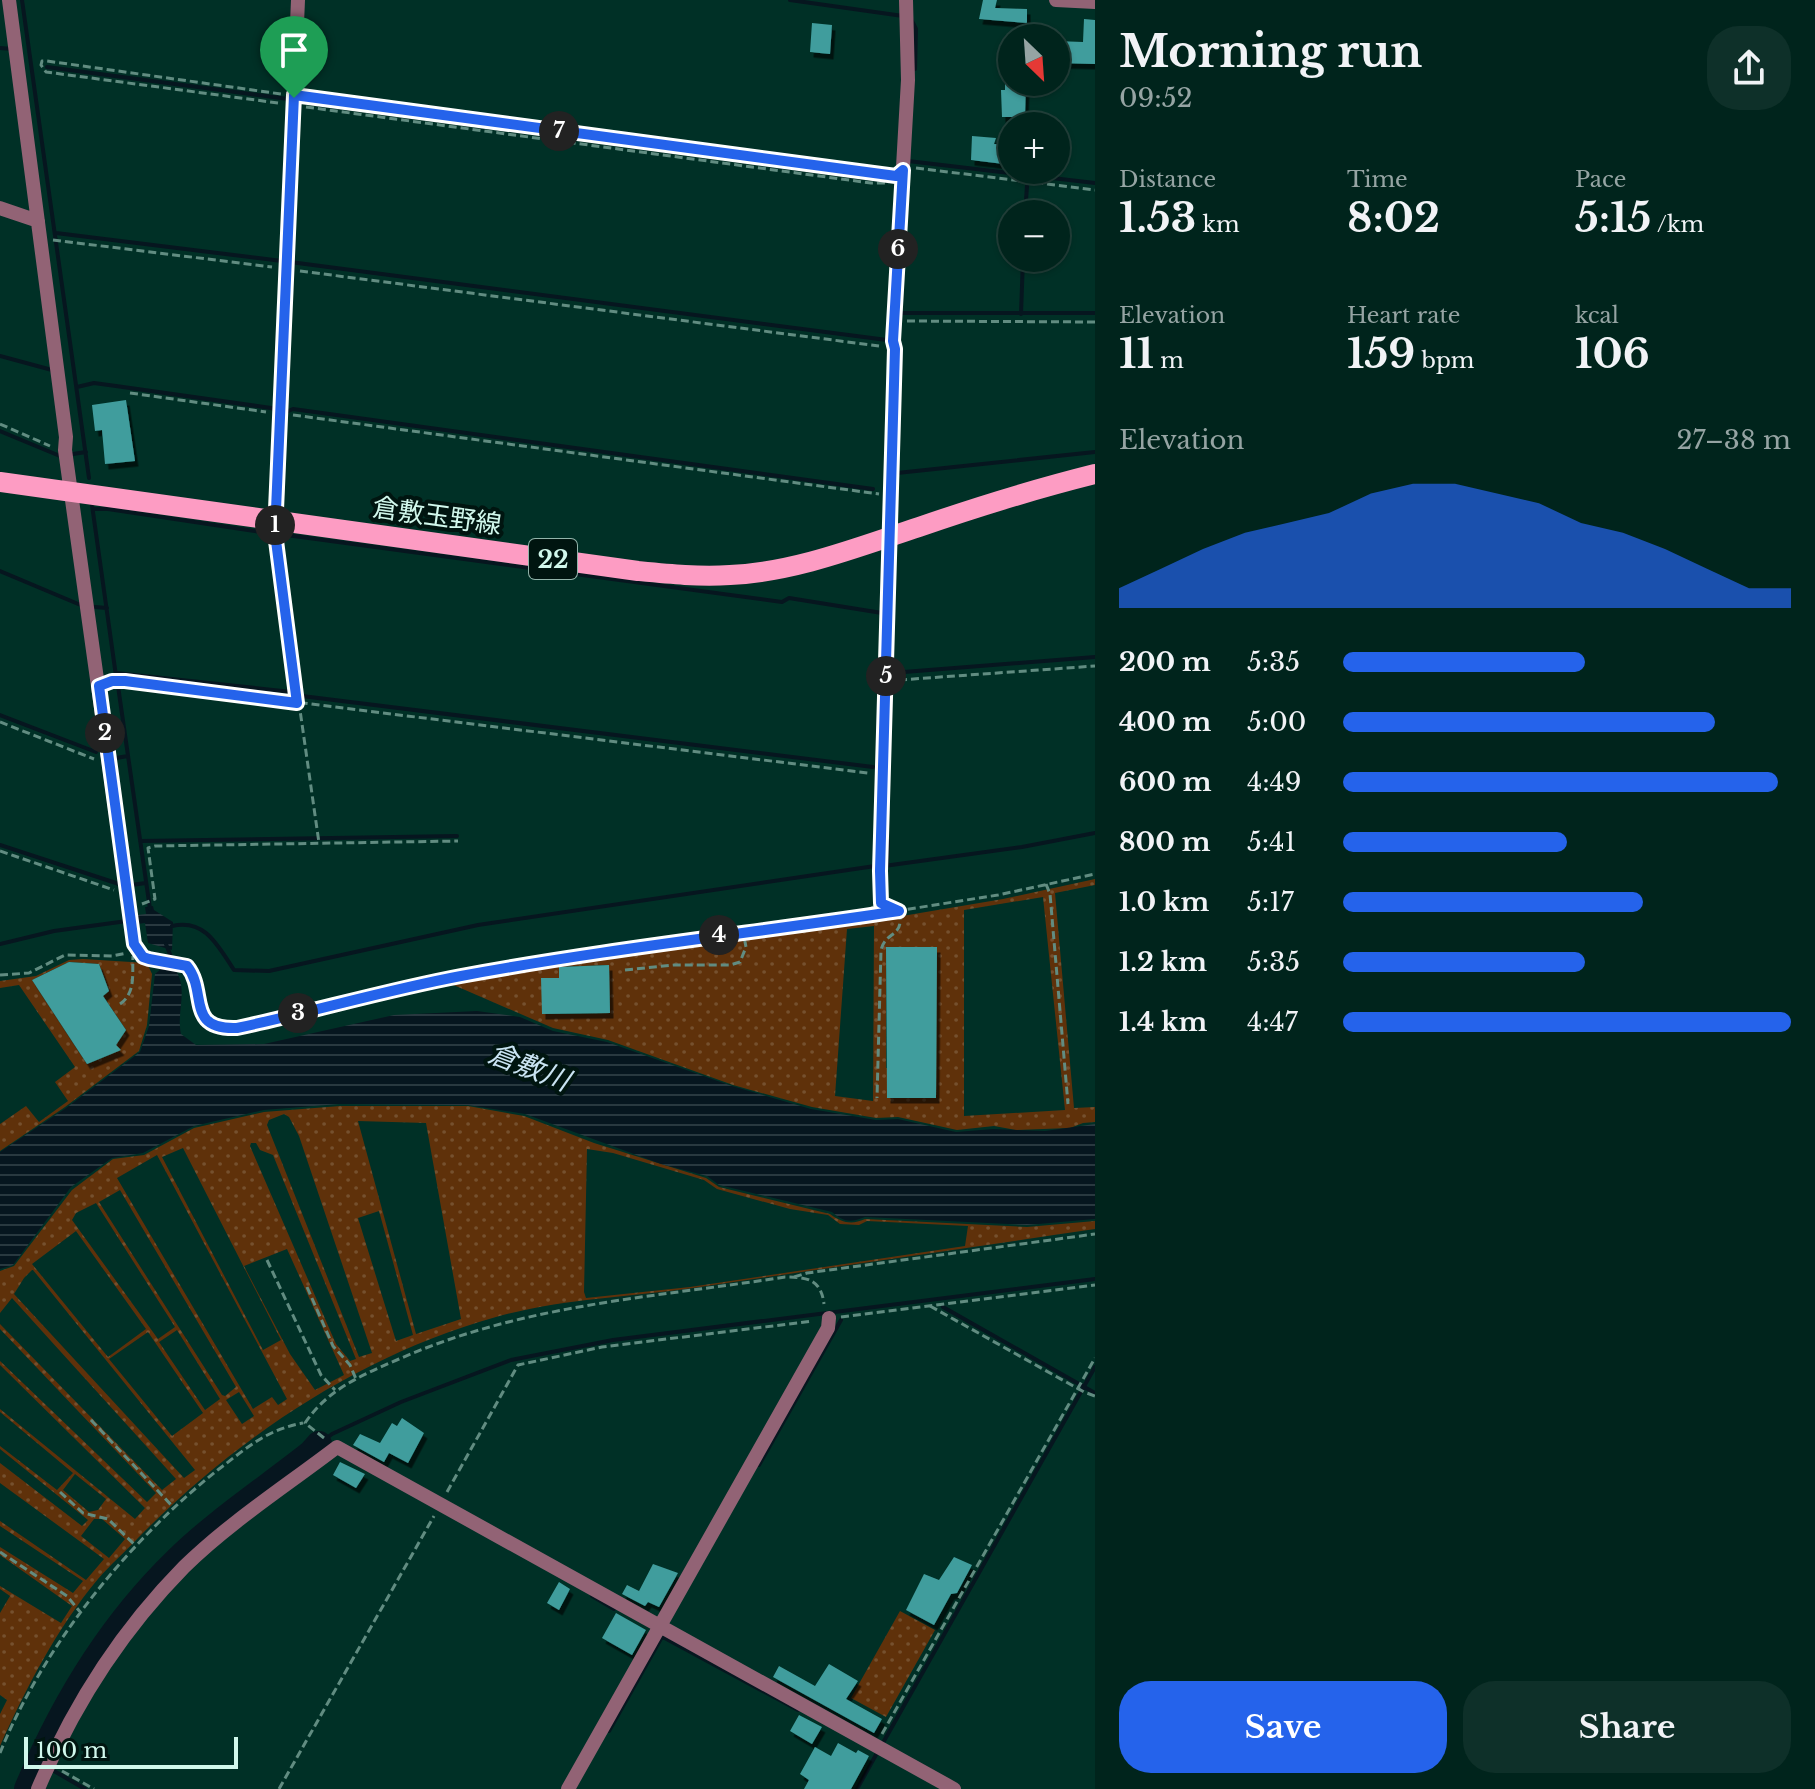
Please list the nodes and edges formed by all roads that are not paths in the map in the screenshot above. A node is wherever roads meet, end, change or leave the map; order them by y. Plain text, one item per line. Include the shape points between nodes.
1 (9, 0) edge
2 (298, 0) edge
3 (1056, 0) edge
4 (1095, 2) edge
5 (906, 12) edge
6 (0, 208) edge
7 (38, 221) junction
8 (1095, 474) edge
9 (0, 482) edge
10 (72, 491) junction
11 (276, 520) junction
12 (890, 536) junction
13 (880, 866) road end
14 (134, 944) road end
15 (827, 1314) road end
16 (661, 1627) junction
17 (38, 1789) edge
18 (568, 1789) edge
19 (954, 1789) edge

1 - 7 street
2 - 11 street
3 - 4 street
5 - 12 street via 908,80 893,341
6 - 7 street
7 - 10 street
8 - 12 main road, 倉敷玉野線 / 22
9 - 10 main road, 倉敷玉野線 / 22
10 - 11 main road, 倉敷玉野線 / 22
10 - 14 street
11 - 12 main road, 倉敷玉野線 / 22 via 684,576 781,569
12 - 13 street
15 - 16 street via 828,1328
16 - 17 street via 438,1508 337,1447 205,1549 166,1587 102,1667
16 - 18 street
16 - 19 street

